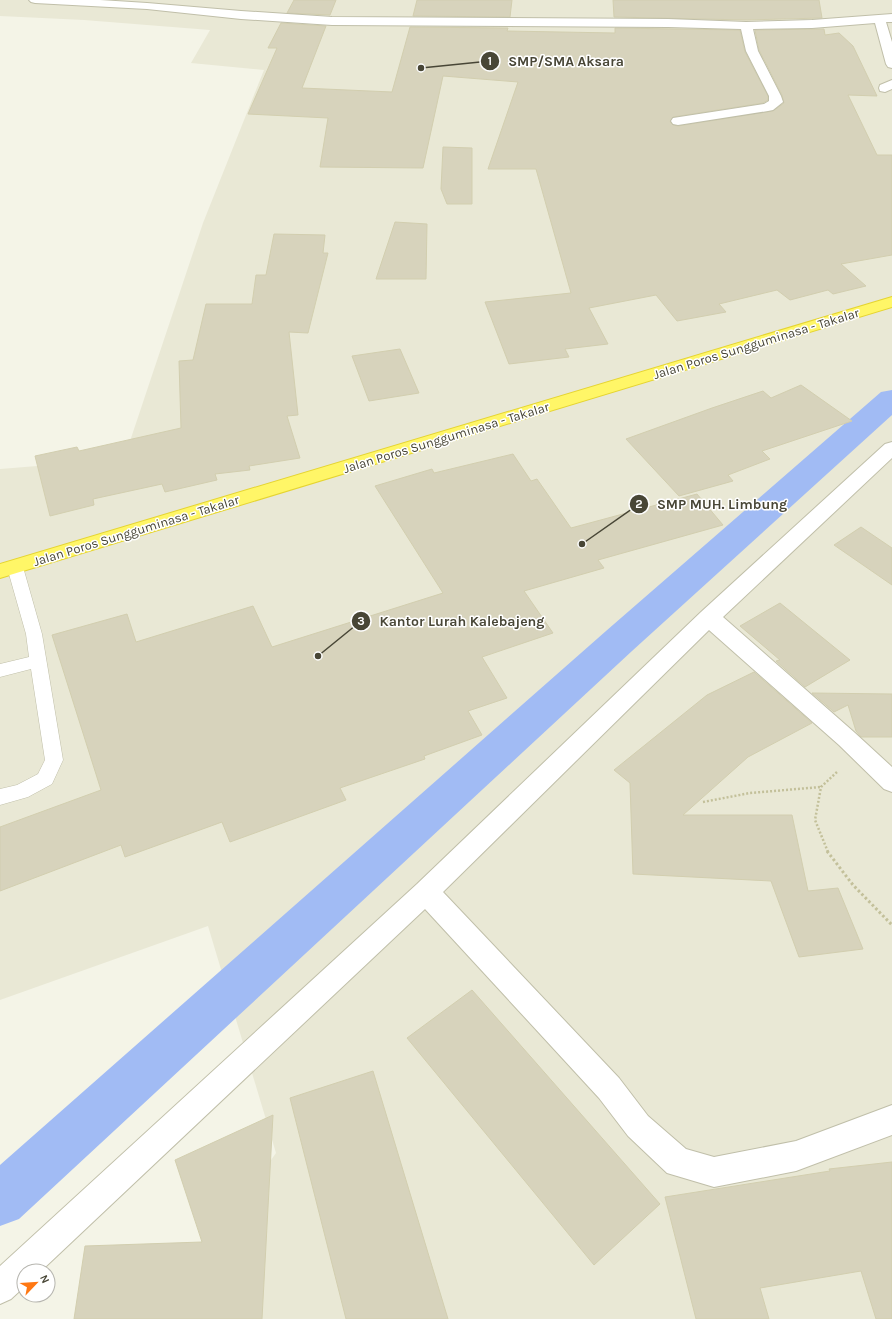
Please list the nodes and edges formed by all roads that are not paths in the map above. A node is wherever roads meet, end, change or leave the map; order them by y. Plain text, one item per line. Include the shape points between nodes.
1 (44, 0) edge
2 (150, 3) edge
3 (886, 19) edge
4 (746, 26) junction
5 (892, 64) edge
6 (678, 121) dead end
7 (892, 302) edge
8 (892, 448) edge
9 (7, 569) edge
10 (709, 617) junction
11 (38, 662) junction
12 (0, 671) edge
13 (892, 782) edge
14 (0, 797) edge
15 (426, 892) junction
16 (892, 1120) edge
17 (0, 1288) edge

1 - 2 street
2 - 4 street via 240,15 332,21 668,23
3 - 4 street
3 - 5 street
4 - 6 street via 752,51 776,102 768,107
7 - 9 highway, Jalan Poros Sungguminasa - Takalar
8 - 10 street
9 - 11 lane via 34,634
10 - 13 street via 860,750
10 - 15 street
11 - 12 lane
11 - 14 lane via 54,760 45,779 21,792
15 - 16 street via 609,1088 638,1126 678,1162 714,1172 789,1158
15 - 17 street

